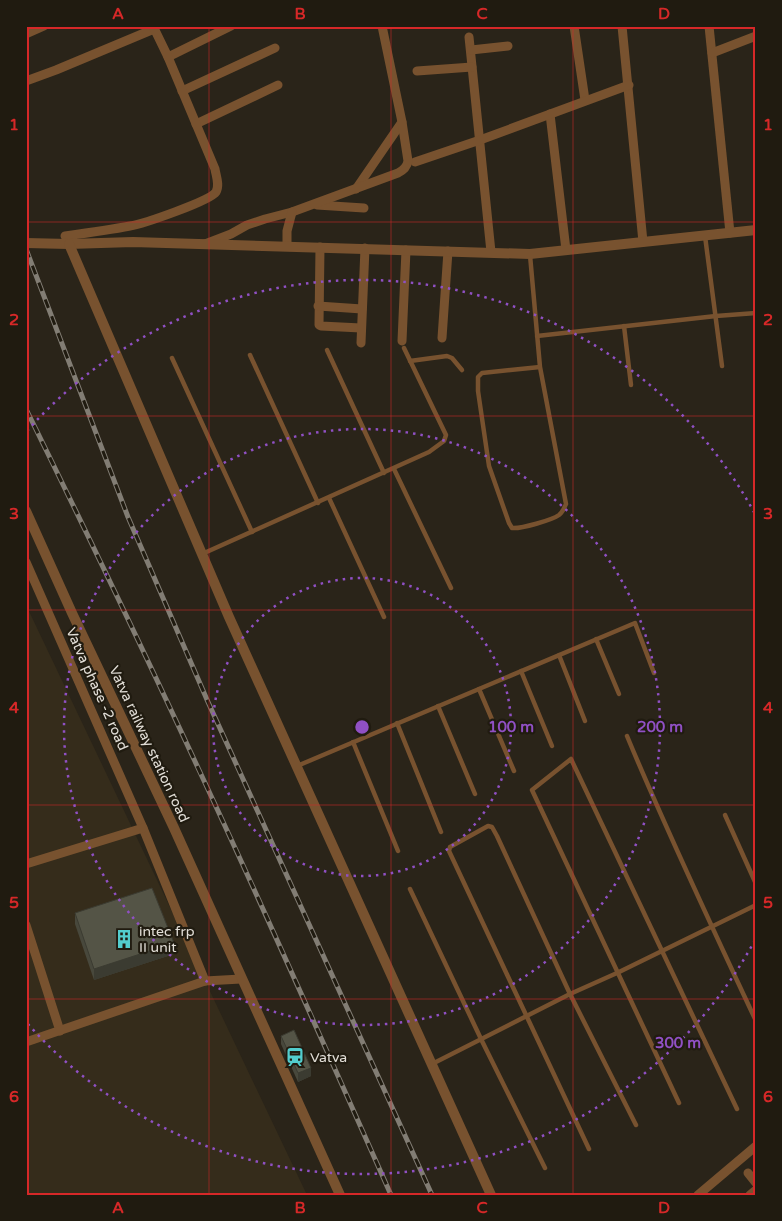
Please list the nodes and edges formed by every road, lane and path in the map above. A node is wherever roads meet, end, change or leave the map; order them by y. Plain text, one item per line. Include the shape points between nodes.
1 (44, 26) edge
2 (231, 26) edge
3 (382, 26) edge
4 (574, 26) edge
5 (622, 26) edge
6 (709, 26) edge
7 (154, 28) edge
8 (26, 34) edge
9 (756, 36) edge
10 (469, 37) dead end
11 (508, 46) dead end
12 (275, 48) dead end
13 (471, 50) junction
14 (712, 53) junction
15 (168, 57) junction
16 (472, 67) junction
17 (417, 71) dead end
18 (26, 81) edge
19 (629, 84) junction
20 (278, 85) dead end
21 (182, 91) junction
22 (585, 100) junction
23 (550, 114) junction
24 (402, 122) junction
25 (196, 124) junction
26 (480, 140) junction
27 (415, 162) dead end
28 (356, 188) junction
29 (312, 205) junction
30 (364, 208) dead end
31 (292, 212) junction
32 (756, 230) edge
33 (730, 233) junction
34 (705, 236) junction
35 (67, 240) junction
36 (26, 242) edge
37 (643, 242) junction
38 (205, 244) junction
39 (287, 246) junction
40 (320, 247) junction
41 (365, 248) junction
42 (406, 250) junction
43 (566, 250) junction
44 (448, 251) junction
45 (491, 252) junction
46 (530, 254) junction
47 (318, 306) junction
48 (362, 309) junction
49 (756, 313) edge
50 (716, 316) junction
51 (624, 326) junction
52 (362, 328) junction
53 (537, 336) junction
54 (442, 338) dead end
55 (361, 343) dead end
56 (403, 344) joint
57 (327, 350) dead end
58 (250, 355) dead end
59 (172, 358) dead end
60 (410, 361) junction
61 (722, 366) dead end
62 (540, 367) junction
63 (462, 370) dead end
64 (631, 385) dead end
65 (394, 468) junction
66 (384, 473) junction
67 (329, 498) junction
68 (318, 502) junction
69 (26, 511) edge
70 (252, 532) junction
71 (202, 554) junction
72 (26, 562) edge
73 (451, 588) dead end
74 (384, 617) dead end
75 (596, 639) junction
76 (559, 655) junction
77 (521, 671) junction
78 (654, 673) dead end
79 (479, 688) junction
80 (620, 694) dead end
81 (438, 706) junction
82 (585, 720) dead end
83 (396, 724) junction
84 (627, 736) dead end
85 (353, 742) junction
86 (552, 746) dead end
87 (297, 766) junction
88 (514, 771) dead end
89 (475, 794) dead end
90 (725, 815) dead end
91 (143, 828) junction
92 (441, 832) dead end
93 (398, 851) dead end
94 (26, 864) edge
95 (756, 884) edge
96 (410, 889) dead end
97 (756, 905) edge
98 (26, 924) edge
99 (712, 927) junction
100 (662, 951) junction
101 (617, 973) junction
102 (205, 981) junction
103 (244, 984) junction
104 (570, 994) junction
105 (527, 1016) junction
106 (756, 1021) edge
107 (60, 1031) junction
108 (481, 1039) junction
109 (26, 1042) edge
110 (432, 1064) junction
111 (680, 1103) dead end
112 (737, 1109) dead end
113 (636, 1125) dead end
114 (756, 1146) edge
115 (589, 1149) dead end
116 (545, 1168) dead end
117 (748, 1173) dead end
118 (756, 1183) edge
119 (756, 1190) edge
120 (340, 1195) edge
121 (491, 1195) edge
122 (698, 1195) edge
123 (750, 1195) edge

1 - 8 street
2 - 15 street
3 - 24 street
4 - 22 street
5 - 19 street
6 - 14 street
7 - 15 street
7 - 18 street
9 - 14 street
10 - 13 street
11 - 13 street
12 - 21 street
13 - 16 street
14 - 33 street
15 - 21 street
16 - 17 street
16 - 26 street
19 - 22 street
19 - 37 street
20 - 25 street
21 - 25 street
22 - 23 street
23 - 26 street
23 - 43 street
24 - 28 street
24 - 28 street via 408,165
25 - 35 street via 215,169 217,186 214,194 132,226
26 - 27 street
26 - 45 street
28 - 29 street
29 - 30 street
29 - 31 street
31 - 38 street via 246,225
31 - 39 street
32 - 33 street
33 - 34 street
34 - 37 street
34 - 50 lane
35 - 36 street
35 - 38 street
35 - 71 street
37 - 43 street
38 - 39 street
39 - 40 street
40 - 41 street
40 - 47 street
41 - 42 street
41 - 48 street
42 - 44 street
42 - 56 street
43 - 46 street
44 - 45 street
44 - 54 street
45 - 46 street
46 - 53 lane
47 - 48 street
47 - 52 street via 320,326
48 - 52 street
49 - 50 lane
50 - 51 lane
50 - 61 lane
51 - 53 lane
51 - 64 lane
52 - 55 street
53 - 62 lane
56 - 60 lane
57 - 66 lane
58 - 68 lane
59 - 70 lane
60 - 63 lane via 447,356
60 - 65 lane via 446,438 429,452
62 - 62 lane via 566,504 558,516 512,528 489,466 478,377 482,373
65 - 66 lane
65 - 73 lane
66 - 67 lane
67 - 68 lane
67 - 74 lane
68 - 70 lane
69 - 103 street, Vatva railway station road
70 - 71 lane
71 - 87 street
72 - 91 street, Vatva phase -2 road
75 - 76 lane
75 - 78 lane via 635,623
75 - 80 lane
76 - 77 lane
76 - 82 lane
77 - 79 lane
77 - 86 lane
79 - 81 lane
79 - 88 lane
81 - 83 lane
81 - 89 lane
83 - 85 lane
83 - 92 lane
84 - 99 lane
85 - 87 lane
85 - 93 lane
87 - 110 street
90 - 95 lane
91 - 94 street
91 - 102 street, Vatva phase -2 road
96 - 108 lane
97 - 99 lane
98 - 107 street
99 - 100 lane
99 - 106 lane
100 - 101 lane
100 - 101 lane via 571,760 532,790
100 - 112 lane
101 - 104 lane
101 - 111 lane
102 - 103 street
102 - 107 street
103 - 120 street, Vatva railway station road
104 - 105 lane
104 - 105 lane via 497,836 488,826 450,847 450,851
104 - 113 lane
105 - 108 lane
105 - 115 lane
107 - 109 street
108 - 110 lane
108 - 116 lane
110 - 121 street
114 - 122 street
117 - 118 street
119 - 123 street

